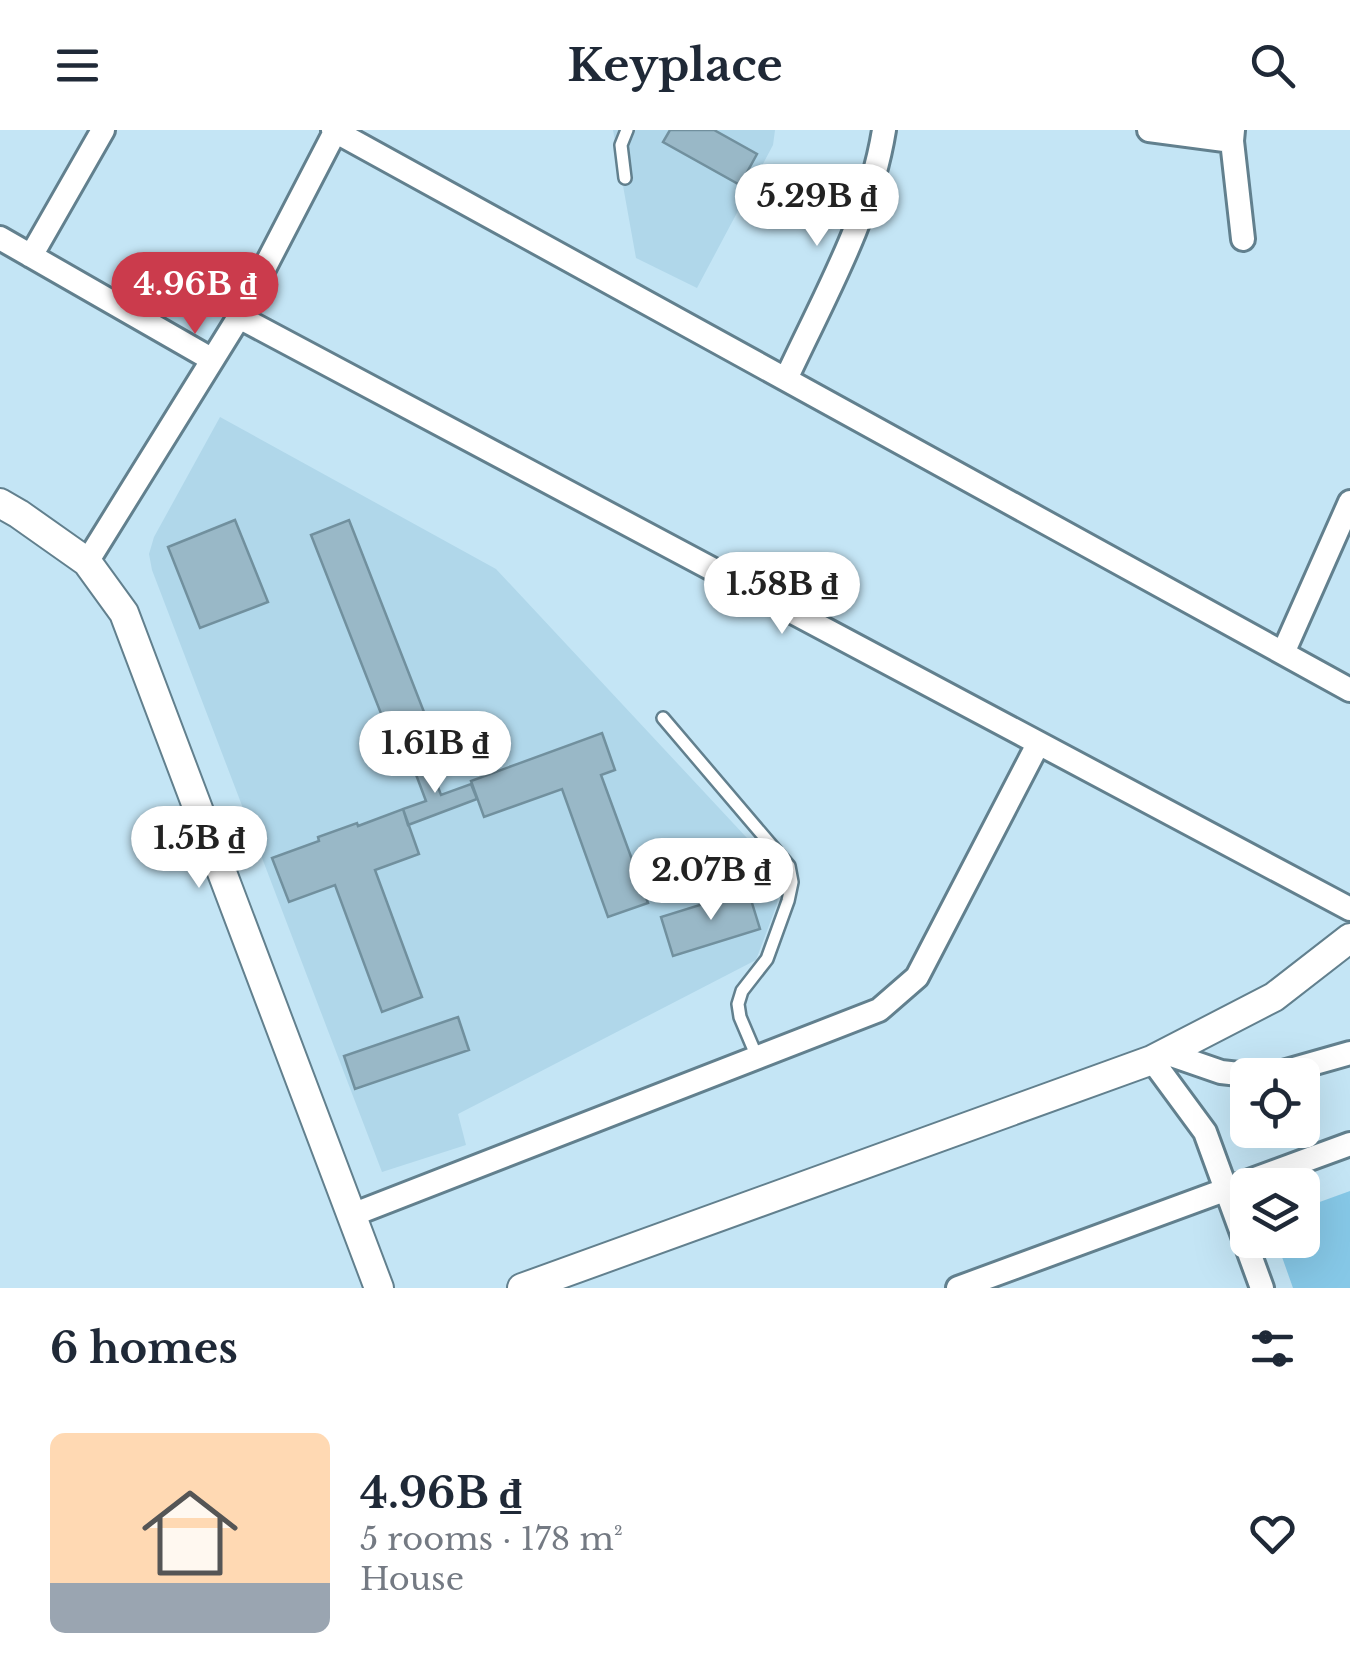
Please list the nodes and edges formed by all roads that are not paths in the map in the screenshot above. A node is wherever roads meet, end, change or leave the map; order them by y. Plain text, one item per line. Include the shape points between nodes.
1 (102, 130) edge
2 (335, 130) edge
3 (627, 130) edge
4 (884, 130) edge
5 (1149, 130) edge
6 (1232, 136) edge
7 (625, 178) dead end
8 (0, 238) edge
9 (1243, 239) dead end
10 (32, 256) junction
11 (239, 317) junction
12 (211, 359) junction
13 (786, 380) junction
14 (1350, 502) edge
15 (0, 503) edge
16 (87, 562) junction
17 (1283, 653) junction
18 (1350, 690) edge
19 (662, 718) dead end
20 (1038, 744) junction
21 (1350, 910) edge
22 (1350, 938) edge
23 (1350, 1053) edge
24 (1159, 1056) junction
25 (757, 1057) junction
26 (1320, 1061) edge
27 (1230, 1073) edge
28 (1350, 1144) edge
29 (1226, 1190) junction
30 (352, 1216) junction
31 (379, 1288) edge
32 (522, 1288) edge
33 (958, 1288) edge
34 (1262, 1288) edge

1 - 10 street
2 - 11 street
2 - 13 street
3 - 7 lane via 621,145
4 - 13 street via 858,224
5 - 6 street
6 - 9 street
8 - 10 street
10 - 12 street
11 - 12 street
11 - 20 street
12 - 16 street
13 - 17 street
14 - 17 street
15 - 16 street
16 - 30 street via 124,613
17 - 18 street
19 - 25 lane via 788,866 788,901 767,959 738,1004
20 - 21 street
20 - 25 street via 917,977 880,1010
22 - 24 street via 1274,998
23 - 26 street
24 - 27 street
24 - 29 street via 1205,1132
24 - 32 street
25 - 30 street
28 - 29 street
29 - 33 street
29 - 34 street
30 - 31 street

